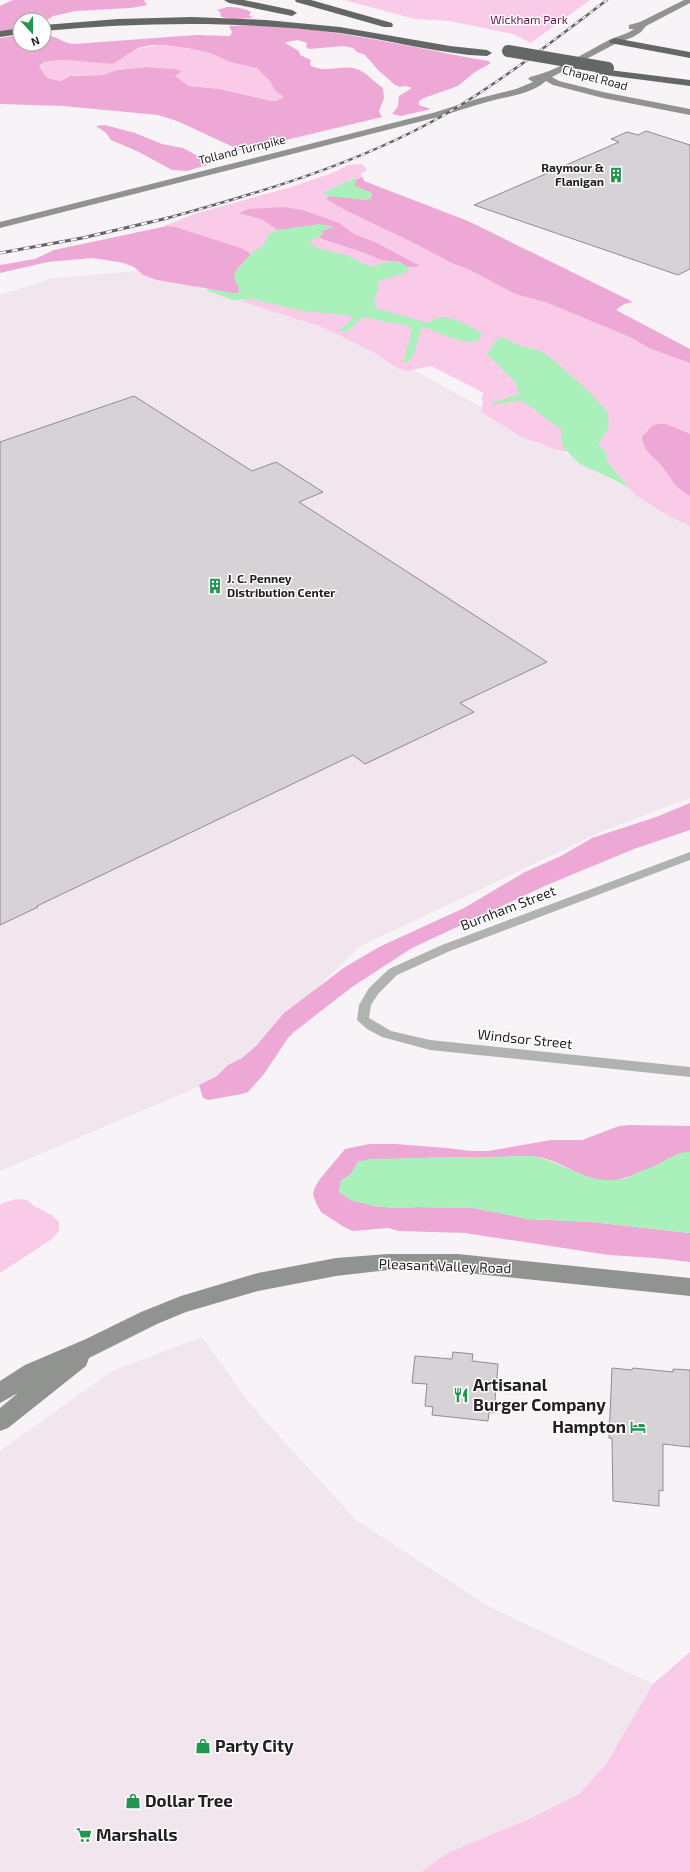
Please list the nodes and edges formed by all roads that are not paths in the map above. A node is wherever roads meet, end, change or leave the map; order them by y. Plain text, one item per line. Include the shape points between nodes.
1 (229, 0) edge
2 (300, 0) edge
3 (690, 0) edge
4 (52, 27) edge
5 (397, 27) dead end
6 (12, 32) edge
7 (0, 34) edge
8 (434, 36) dead end
9 (614, 41) junction
10 (487, 53) junction
11 (505, 53) junction
12 (690, 55) edge
13 (604, 70) junction
14 (545, 77) junction
15 (690, 79) edge
16 (690, 83) edge
17 (615, 95) junction
18 (690, 106) edge
19 (690, 112) edge
20 (0, 225) edge
21 (690, 856) edge
22 (363, 1020) joint
23 (690, 1072) edge
24 (690, 1287) edge
25 (94, 1346) junction
26 (0, 1393) edge
27 (0, 1421) edge

1 - 10 highway
2 - 5 highway
3 - 9 main road, Tolland Turnpike via 643,24 641,28 624,38
4 - 10 highway via 149,20 254,22 341,30 465,52
6 - 7 highway
8 - 11 highway
9 - 12 highway
9 - 14 main road, Tolland Turnpike
10 - 11 highway
11 - 13 highway
13 - 15 highway
13 - 16 highway
14 - 17 main road, Chapel Road via 556,83
14 - 20 main road, Tolland Turnpike via 536,84 508,94 395,125
17 - 18 main road, Chapel Road
17 - 19 main road, Chapel Road
21 - 22 street, Burnham Street via 446,948 393,972 373,991 364,1005
22 - 23 street, Windsor Street via 376,1031 430,1045
24 - 25 main road, Pleasant Valley Road via 458,1263 356,1264 282,1276 218,1293 148,1318
25 - 26 main road, Pleasant Valley Road via 33,1372
25 - 27 main road, Pleasant Valley Road

